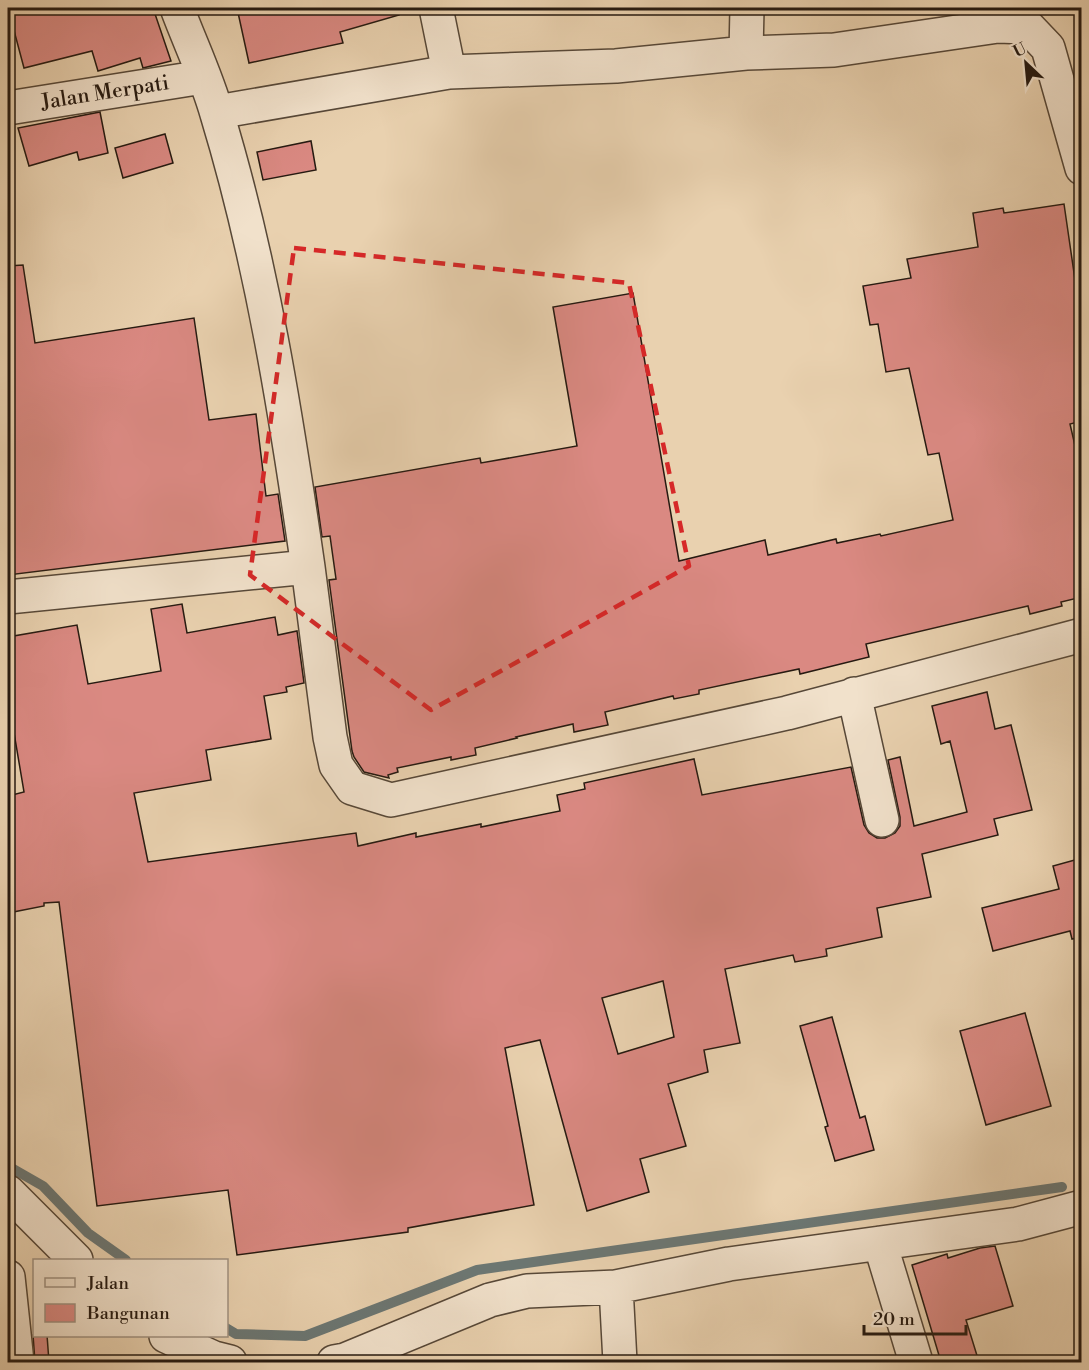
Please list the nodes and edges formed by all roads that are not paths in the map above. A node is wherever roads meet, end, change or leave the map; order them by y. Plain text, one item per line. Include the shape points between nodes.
1 (177, 8) edge
2 (436, 8) edge
3 (747, 8) edge
4 (1034, 17) edge
5 (746, 53) junction
6 (449, 72) junction
7 (203, 77) junction
8 (8, 108) edge
9 (217, 112) junction
10 (1082, 168) edge
11 (308, 567) junction
12 (8, 597) edge
13 (1082, 635) edge
14 (855, 694) junction
15 (882, 820) dead end
16 (8, 1192) edge
17 (1082, 1208) edge
18 (880, 1243) junction
19 (75, 1259) edge
20 (8, 1277) edge
21 (616, 1287) junction
22 (170, 1337) edge
23 (17, 1362) edge
24 (230, 1362) edge
25 (334, 1362) edge
26 (620, 1362) edge
27 (916, 1362) edge

1 - 7 street
2 - 6 street
3 - 5 street
4 - 5 street via 998,26 834,50
4 - 10 street via 1048,48
5 - 6 street via 616,66
6 - 9 street
7 - 8 street, Jalan Merpati
7 - 9 street
9 - 11 street via 245,212 284,400
11 - 12 street
11 - 14 street via 336,765 352,788 391,801 788,713
13 - 14 street
14 - 15 street
16 - 19 street
17 - 18 street via 1018,1224
18 - 21 street via 729,1264
18 - 27 street
20 - 23 street
21 - 25 street via 527,1291 490,1300
21 - 26 street
22 - 24 street

